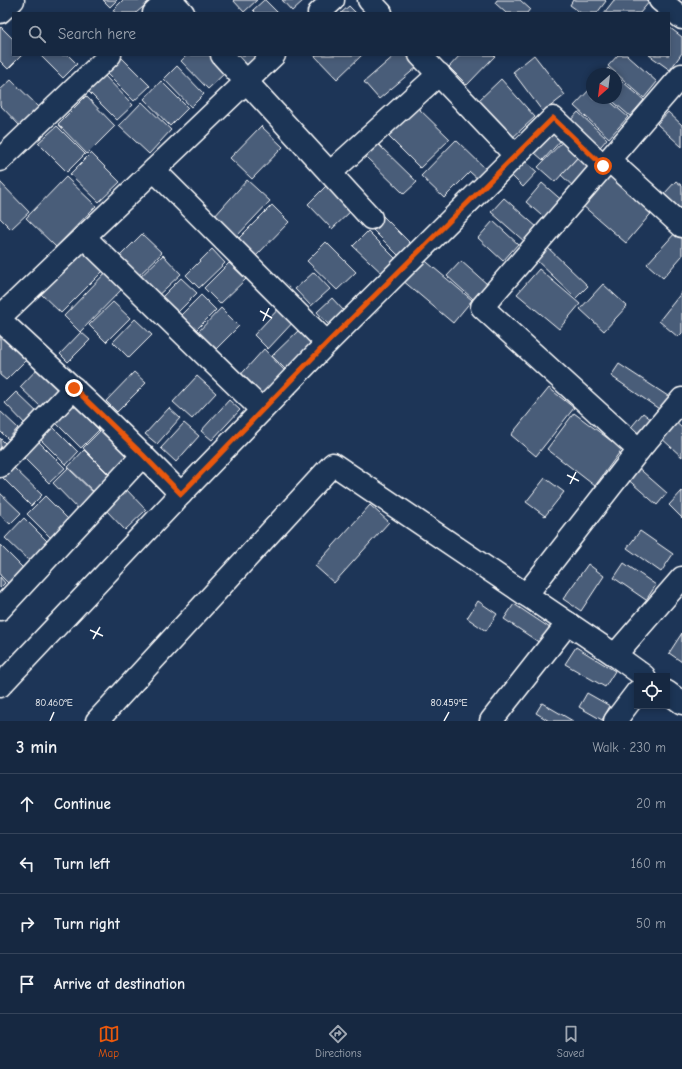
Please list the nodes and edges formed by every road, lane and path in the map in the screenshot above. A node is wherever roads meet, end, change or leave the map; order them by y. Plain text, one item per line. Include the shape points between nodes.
1 (13, 0) edge
2 (168, 0) edge
3 (171, 0) edge
4 (333, 0) edge
5 (369, 0) edge
6 (660, 0) edge
7 (0, 12) edge
8 (155, 12) edge
9 (182, 12) edge
10 (320, 12) edge
11 (380, 12) edge
12 (682, 18) edge
13 (109, 56) edge
14 (223, 56) edge
15 (273, 56) edge
16 (421, 56) edge
17 (439, 74) junction
18 (682, 75) edge
19 (246, 82) junction
20 (515, 155) junction
21 (0, 160) edge
22 (606, 163) junction
23 (154, 170) junction
24 (330, 173) junction
25 (371, 218) dead end
26 (682, 226) edge
27 (84, 237) junction
28 (0, 318) edge
29 (328, 342) junction
30 (74, 388) junction
31 (682, 399) edge
32 (262, 410) junction
33 (640, 450) junction
34 (143, 455) junction
35 (0, 466) edge
36 (181, 494) junction
37 (682, 578) edge
38 (526, 595) junction
39 (0, 609) edge
40 (568, 623) junction
41 (615, 655) junction
42 (640, 673) edge
43 (0, 686) edge
44 (670, 694) edge
45 (634, 696) edge
46 (682, 703) edge
47 (98, 721) edge
48 (491, 721) edge
49 (615, 721) edge

1 - 7 street
2 - 8 street
3 - 9 street
4 - 10 street
5 - 11 street
6 - 12 street
13 - 21 street
14 - 19 street
15 - 19 street
16 - 17 street
17 - 20 street
17 - 24 street
18 - 22 street
19 - 23 street
19 - 24 street
20 - 22 street via 553,118
20 - 29 street
22 - 26 street
22 - 33 street via 482,307
23 - 27 street
23 - 29 street
24 - 25 street
27 - 28 street
27 - 32 street
28 - 30 street
29 - 32 street
30 - 34 street
30 - 35 street
31 - 33 street
32 - 36 street
33 - 38 street
34 - 36 street
34 - 39 street
36 - 43 street
37 - 41 street
38 - 40 street
38 - 47 street via 332,464
40 - 41 street
40 - 48 street
41 - 42 street
44 - 46 street
45 - 49 street

